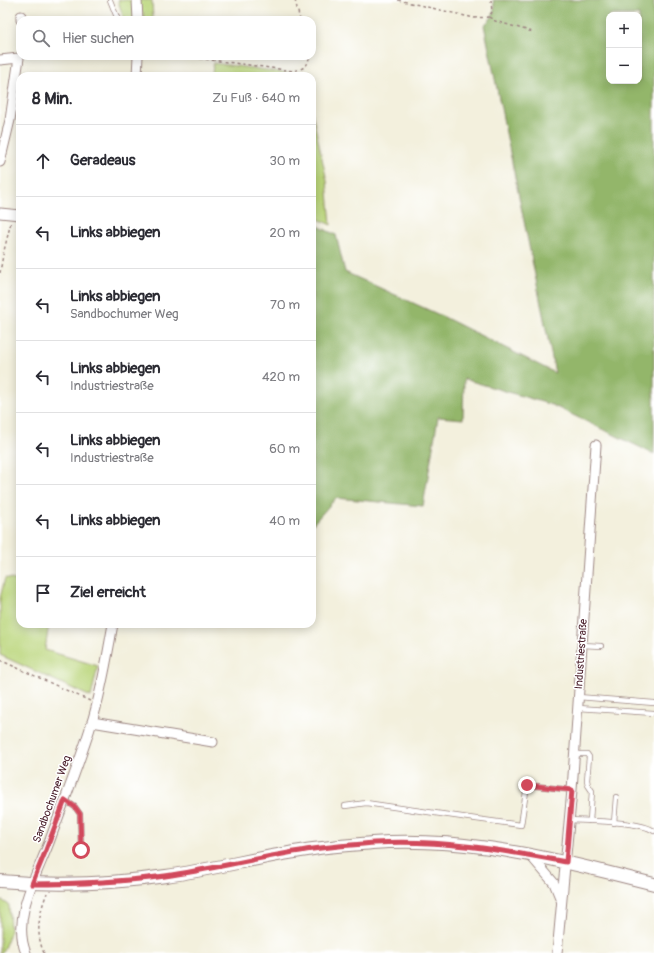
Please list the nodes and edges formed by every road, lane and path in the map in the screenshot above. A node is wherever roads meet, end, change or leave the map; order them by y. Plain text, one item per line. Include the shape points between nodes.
1 (110, 0) edge
2 (137, 0) edge
3 (294, 0) edge
4 (398, 0) edge
5 (491, 0) edge
6 (116, 16) edge
7 (138, 16) edge
8 (299, 16) edge
9 (489, 18) junction
10 (533, 32) dead end
11 (16, 57) edge
12 (0, 60) edge
13 (19, 60) edge
14 (138, 60) edge
15 (214, 60) edge
16 (308, 60) edge
17 (18, 72) edge
18 (137, 72) edge
19 (16, 82) edge
20 (0, 162) edge
21 (0, 213) edge
22 (16, 215) edge
23 (0, 273) edge
24 (596, 445) dead end
25 (113, 628) edge
26 (582, 645) junction
27 (601, 646) dead end
28 (0, 660) edge
29 (578, 697) junction
30 (97, 703) junction
31 (654, 703) edge
32 (578, 708) junction
33 (654, 713) edge
34 (92, 722) junction
35 (213, 742) dead end
36 (575, 754) junction
37 (572, 790) junction
38 (616, 797) dead end
39 (65, 800) junction
40 (346, 806) dead end
41 (570, 820) junction
42 (590, 821) junction
43 (614, 823) junction
44 (654, 831) edge
45 (81, 850) dead end
46 (530, 855) junction
47 (566, 862) junction
48 (0, 881) edge
49 (32, 884) junction
50 (50, 884) junction
51 (654, 884) edge
52 (562, 901) junction
53 (22, 952) edge
54 (44, 953) edge
55 (557, 953) edge

1 - 6 lane
2 - 7 street
3 - 8 path
4 - 9 path via 474,18
5 - 9 path via 492,12
9 - 10 path
11 - 12 street
13 - 17 street
14 - 18 street
15 - 16 path via 293,70 307,66
19 - 20 street
21 - 22 street
22 - 23 path
24 - 26 street, Industriestraße
25 - 30 street, Sandbochumer Weg
26 - 27 lane
26 - 29 street, Industriestraße
28 - 30 path
29 - 31 lane
29 - 32 street, Industriestraße
30 - 34 street, Sandbochumer Weg
32 - 33 lane
32 - 36 street, Industriestraße
34 - 35 street
34 - 39 street, Sandbochumer Weg
36 - 37 street, Industriestraße
36 - 42 lane via 587,754 589,757 588,780 592,792
37 - 40 lane via 527,785 521,824 366,803
37 - 41 street, Industriestraße
38 - 43 lane
39 - 45 lane via 80,814
39 - 49 street, Sandbochumer Weg
41 - 42 lane
41 - 47 street, Industriestraße
42 - 43 lane
43 - 44 lane via 644,826
46 - 47 street
46 - 50 street via 436,843 375,843 314,849 165,876
46 - 52 street via 554,884
47 - 51 street
47 - 52 street, Industriestraße
48 - 49 street
49 - 50 street
49 - 53 street, Sandbochumer Weg via 23,920
50 - 54 path via 42,905 38,932
52 - 55 street, Industriestraße

